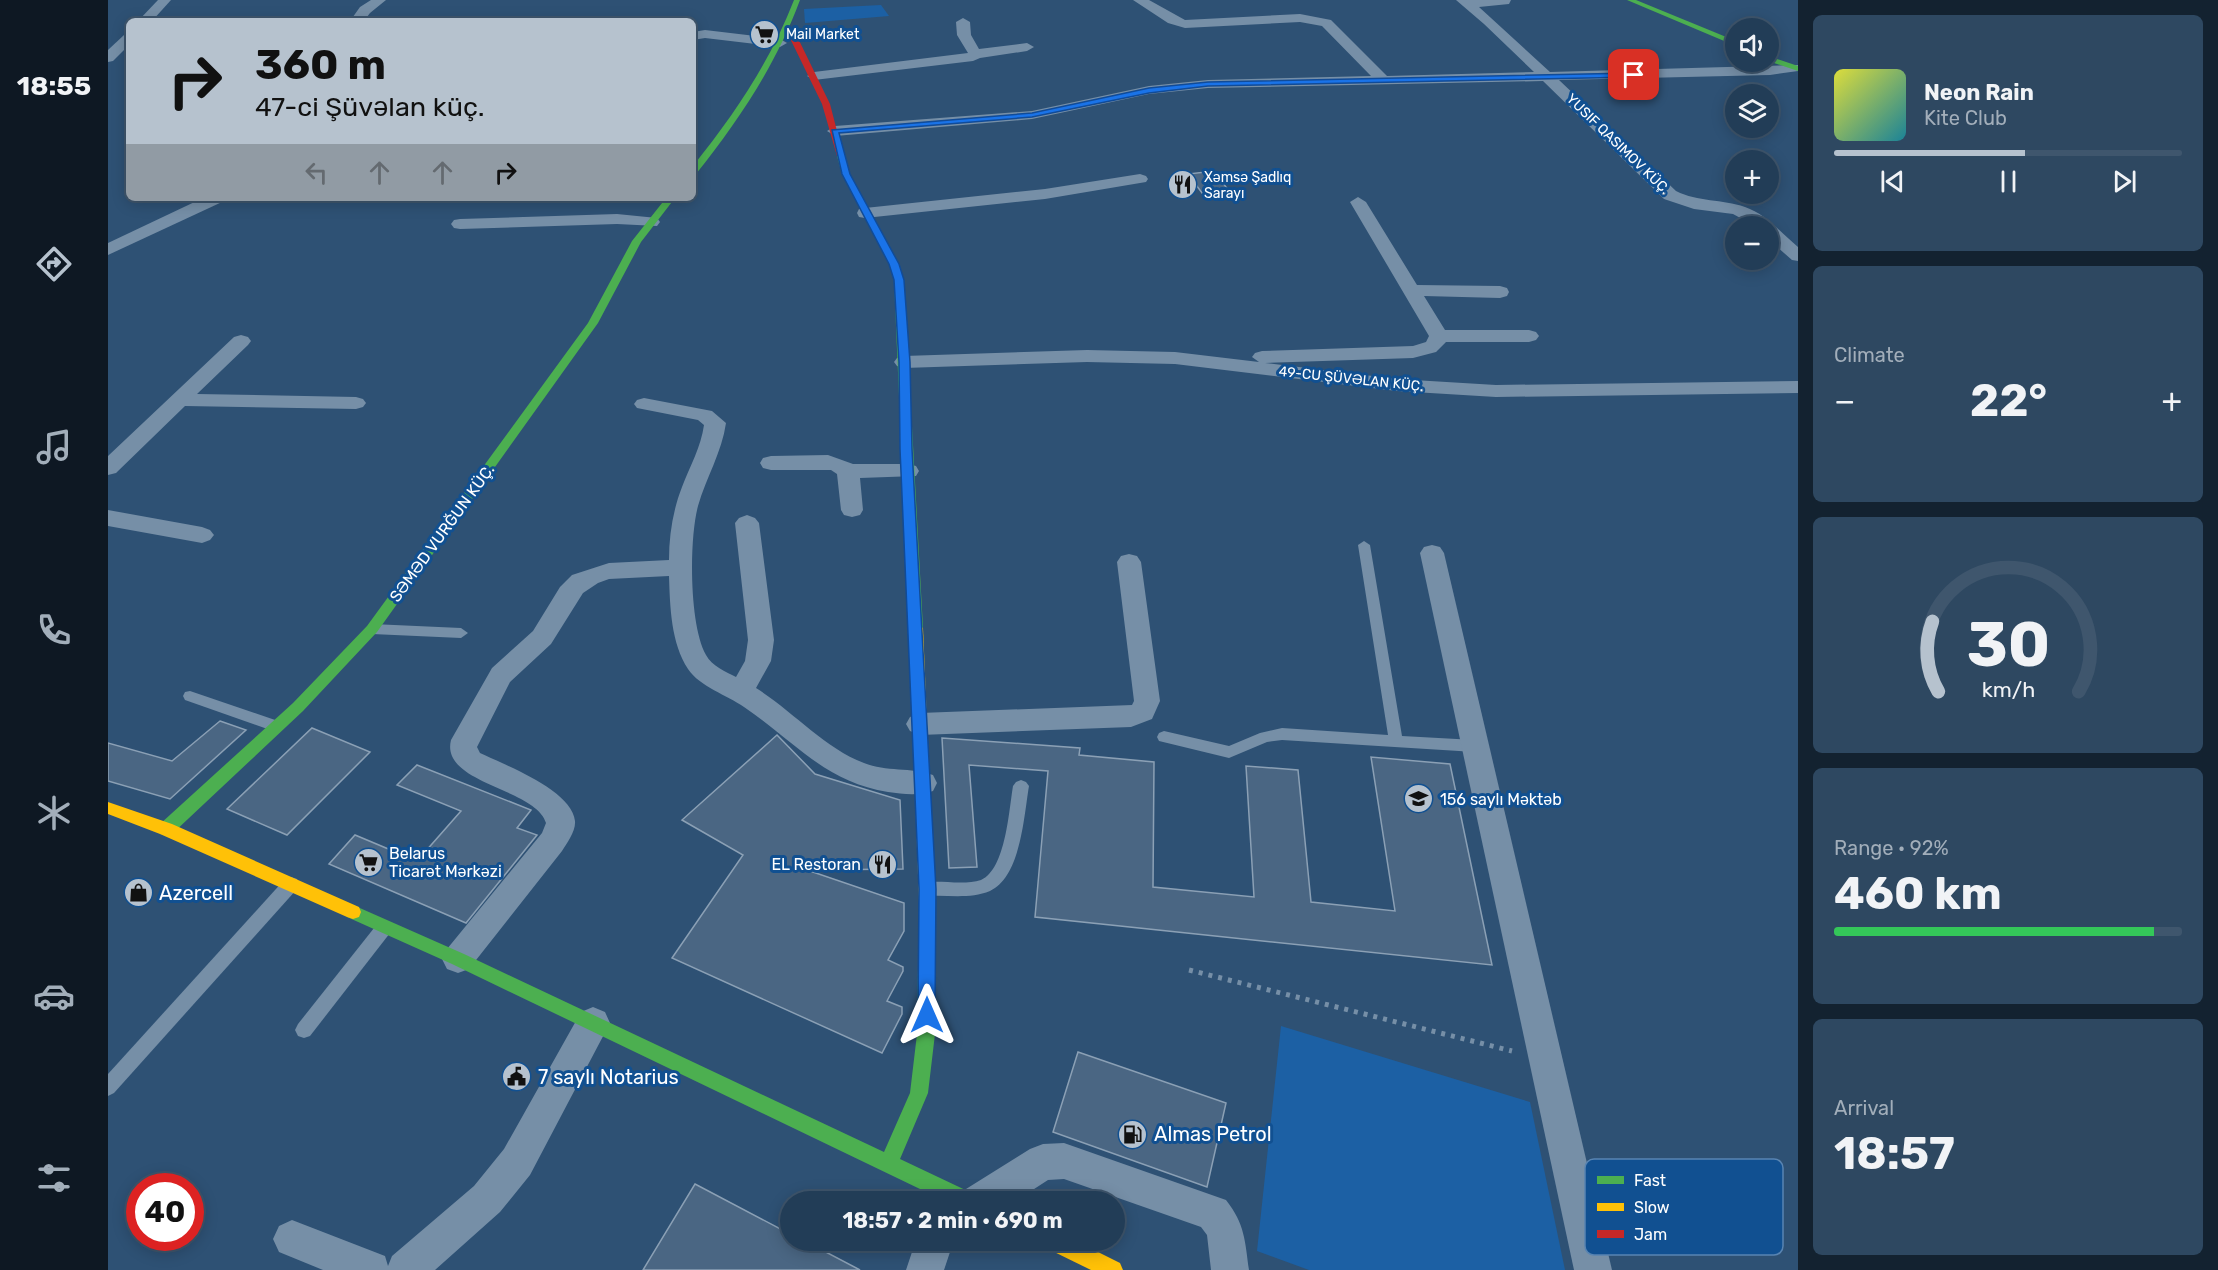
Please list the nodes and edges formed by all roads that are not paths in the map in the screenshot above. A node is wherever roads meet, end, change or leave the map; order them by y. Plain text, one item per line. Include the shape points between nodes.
1 (165, 0) edge
2 (380, 0) edge
3 (797, 0) edge
4 (1139, 0) edge
5 (1630, 0) edge
6 (1505, 1) edge
7 (1465, 2) edge
8 (148, 18) edge
9 (359, 18) edge
10 (963, 22) dead end
11 (789, 28) junction
12 (108, 36) edge
13 (126, 36) edge
14 (696, 36) edge
15 (126, 39) edge
16 (1725, 39) edge
17 (1027, 47) dead end
18 (777, 49) junction
19 (804, 54) junction
20 (975, 54) junction
21 (108, 58) edge
22 (1779, 62) edge
23 (1796, 68) edge
24 (814, 76) junction
25 (1549, 78) junction
26 (1383, 80) junction
27 (834, 131) junction
28 (696, 168) edge
29 (1140, 179) dead end
30 (210, 201) edge
31 (668, 201) edge
32 (1358, 202) dead end
33 (865, 213) junction
34 (1751, 216) edge
35 (651, 222) junction
36 (460, 224) dead end
37 (1779, 240) edge
38 (108, 250) edge
39 (1798, 256) edge
40 (1413, 290) junction
41 (1500, 291) dead end
42 (1439, 336) junction
43 (1529, 336) dead end
44 (241, 340) dead end
45 (1413, 352) junction
46 (1211, 361) junction
47 (904, 362) junction
48 (1424, 387) junction
49 (1798, 387) edge
50 (181, 400) junction
51 (356, 403) dead end
52 (644, 404) dead end
53 (771, 463) dead end
54 (108, 468) edge
55 (848, 471) junction
56 (908, 471) junction
57 (852, 510) dead end
58 (108, 518) edge
59 (747, 523) dead end
60 (202, 535) dead end
61 (1364, 545) dead end
62 (1432, 553) dead end
63 (1130, 562) dead end
64 (681, 568) junction
65 (372, 629) junction
66 (461, 633) dead end
67 (740, 691) junction
68 (190, 696) dead end
69 (920, 724) junction
70 (276, 726) junction
71 (1164, 737) dead end
72 (1396, 741) junction
73 (1475, 746) junction
74 (923, 783) junction
75 (1022, 786) dead end
76 (110, 811) edge
77 (166, 829) junction
78 (291, 884) junction
79 (927, 889) junction
80 (385, 926) junction
81 (458, 959) junction
82 (593, 1023) junction
83 (304, 1030) dead end
84 (108, 1087) edge
85 (889, 1162) junction
86 (946, 1191) edge
87 (979, 1191) edge
88 (1585, 1235) edge
89 (292, 1239) dead end
90 (931, 1251) edge
91 (1074, 1251) edge
92 (1590, 1255) edge
93 (371, 1270) edge
94 (406, 1270) edge
95 (925, 1270) edge
96 (1113, 1270) edge
97 (1230, 1270) edge
98 (1593, 1270) edge

1 - 8 street
2 - 9 street
3 - 11 street
4 - 26 street via 1156,7 1169,20 1185,24 1318,20 1332,28
5 - 16 street
6 - 7 street
7 - 25 street
10 - 20 street via 964,35
11 - 18 street
11 - 19 street
12 - 13 street
14 - 18 street
15 - 21 street
17 - 20 street
18 - 19 street
18 - 28 street via 726,132
19 - 24 street
20 - 24 street via 970,59
22 - 23 street
23 - 25 street
24 - 27 street
25 - 26 street
25 - 34 street via 1670,195 1691,204 1723,206
26 - 27 street via 1182,86 1032,115
27 - 33 street via 842,164
29 - 33 street via 1046,194
30 - 38 street
31 - 35 street, SƏMƏD VURĞUN KÜÇ.
32 - 40 street
33 - 47 street via 897,272
35 - 36 street via 617,219
35 - 65 street, SƏMƏD VURĞUN KÜÇ. via 592,323
37 - 39 street
40 - 41 street
40 - 42 street
42 - 43 street
42 - 45 street via 1430,348
44 - 50 street
45 - 46 street
45 - 48 street
46 - 47 street, 49-CU ŞÜVƏLAN KÜÇ. via 1087,356
46 - 48 street, 49-CU ŞÜVƏLAN KÜÇ.
47 - 56 street
48 - 49 street, 49-CU ŞÜVƏLAN KÜÇ. via 1496,391
50 - 51 street
50 - 54 street
52 - 64 street via 705,415 715,423 684,518
53 - 55 street via 828,462
55 - 56 street
55 - 57 street
56 - 69 street
58 - 60 street
59 - 67 street via 761,655 755,672
61 - 72 lane
62 - 73 street
63 - 69 street via 1147,702 1142,712 1131,717
64 - 67 street via 690,648 697,664
64 - 81 street via 605,572 578,584 547,631 500,676 465,740 464,756 553,808 561,822 552,842
65 - 66 lane
65 - 70 street, SƏMƏD VURĞUN KÜÇ.
67 - 74 street via 842,767 891,783
68 - 70 lane
69 - 74 street
70 - 77 street, SƏMƏD VURĞUN KÜÇ.
71 - 72 lane via 1228,752 1266,735
72 - 73 lane
73 - 88 street
74 - 79 street
75 - 79 lane via 1005,866 995,880 984,886
76 - 77 street
77 - 78 street
78 - 80 street
78 - 84 lane
79 - 85 street via 926,1034 920,1093
80 - 81 street
80 - 83 lane
81 - 82 street
82 - 85 street
82 - 94 street via 517,1162 487,1199
85 - 86 street
87 - 97 street via 1042,1162 1064,1161 1213,1213 1225,1228
89 - 93 street
90 - 95 street
91 - 96 street
92 - 98 street

